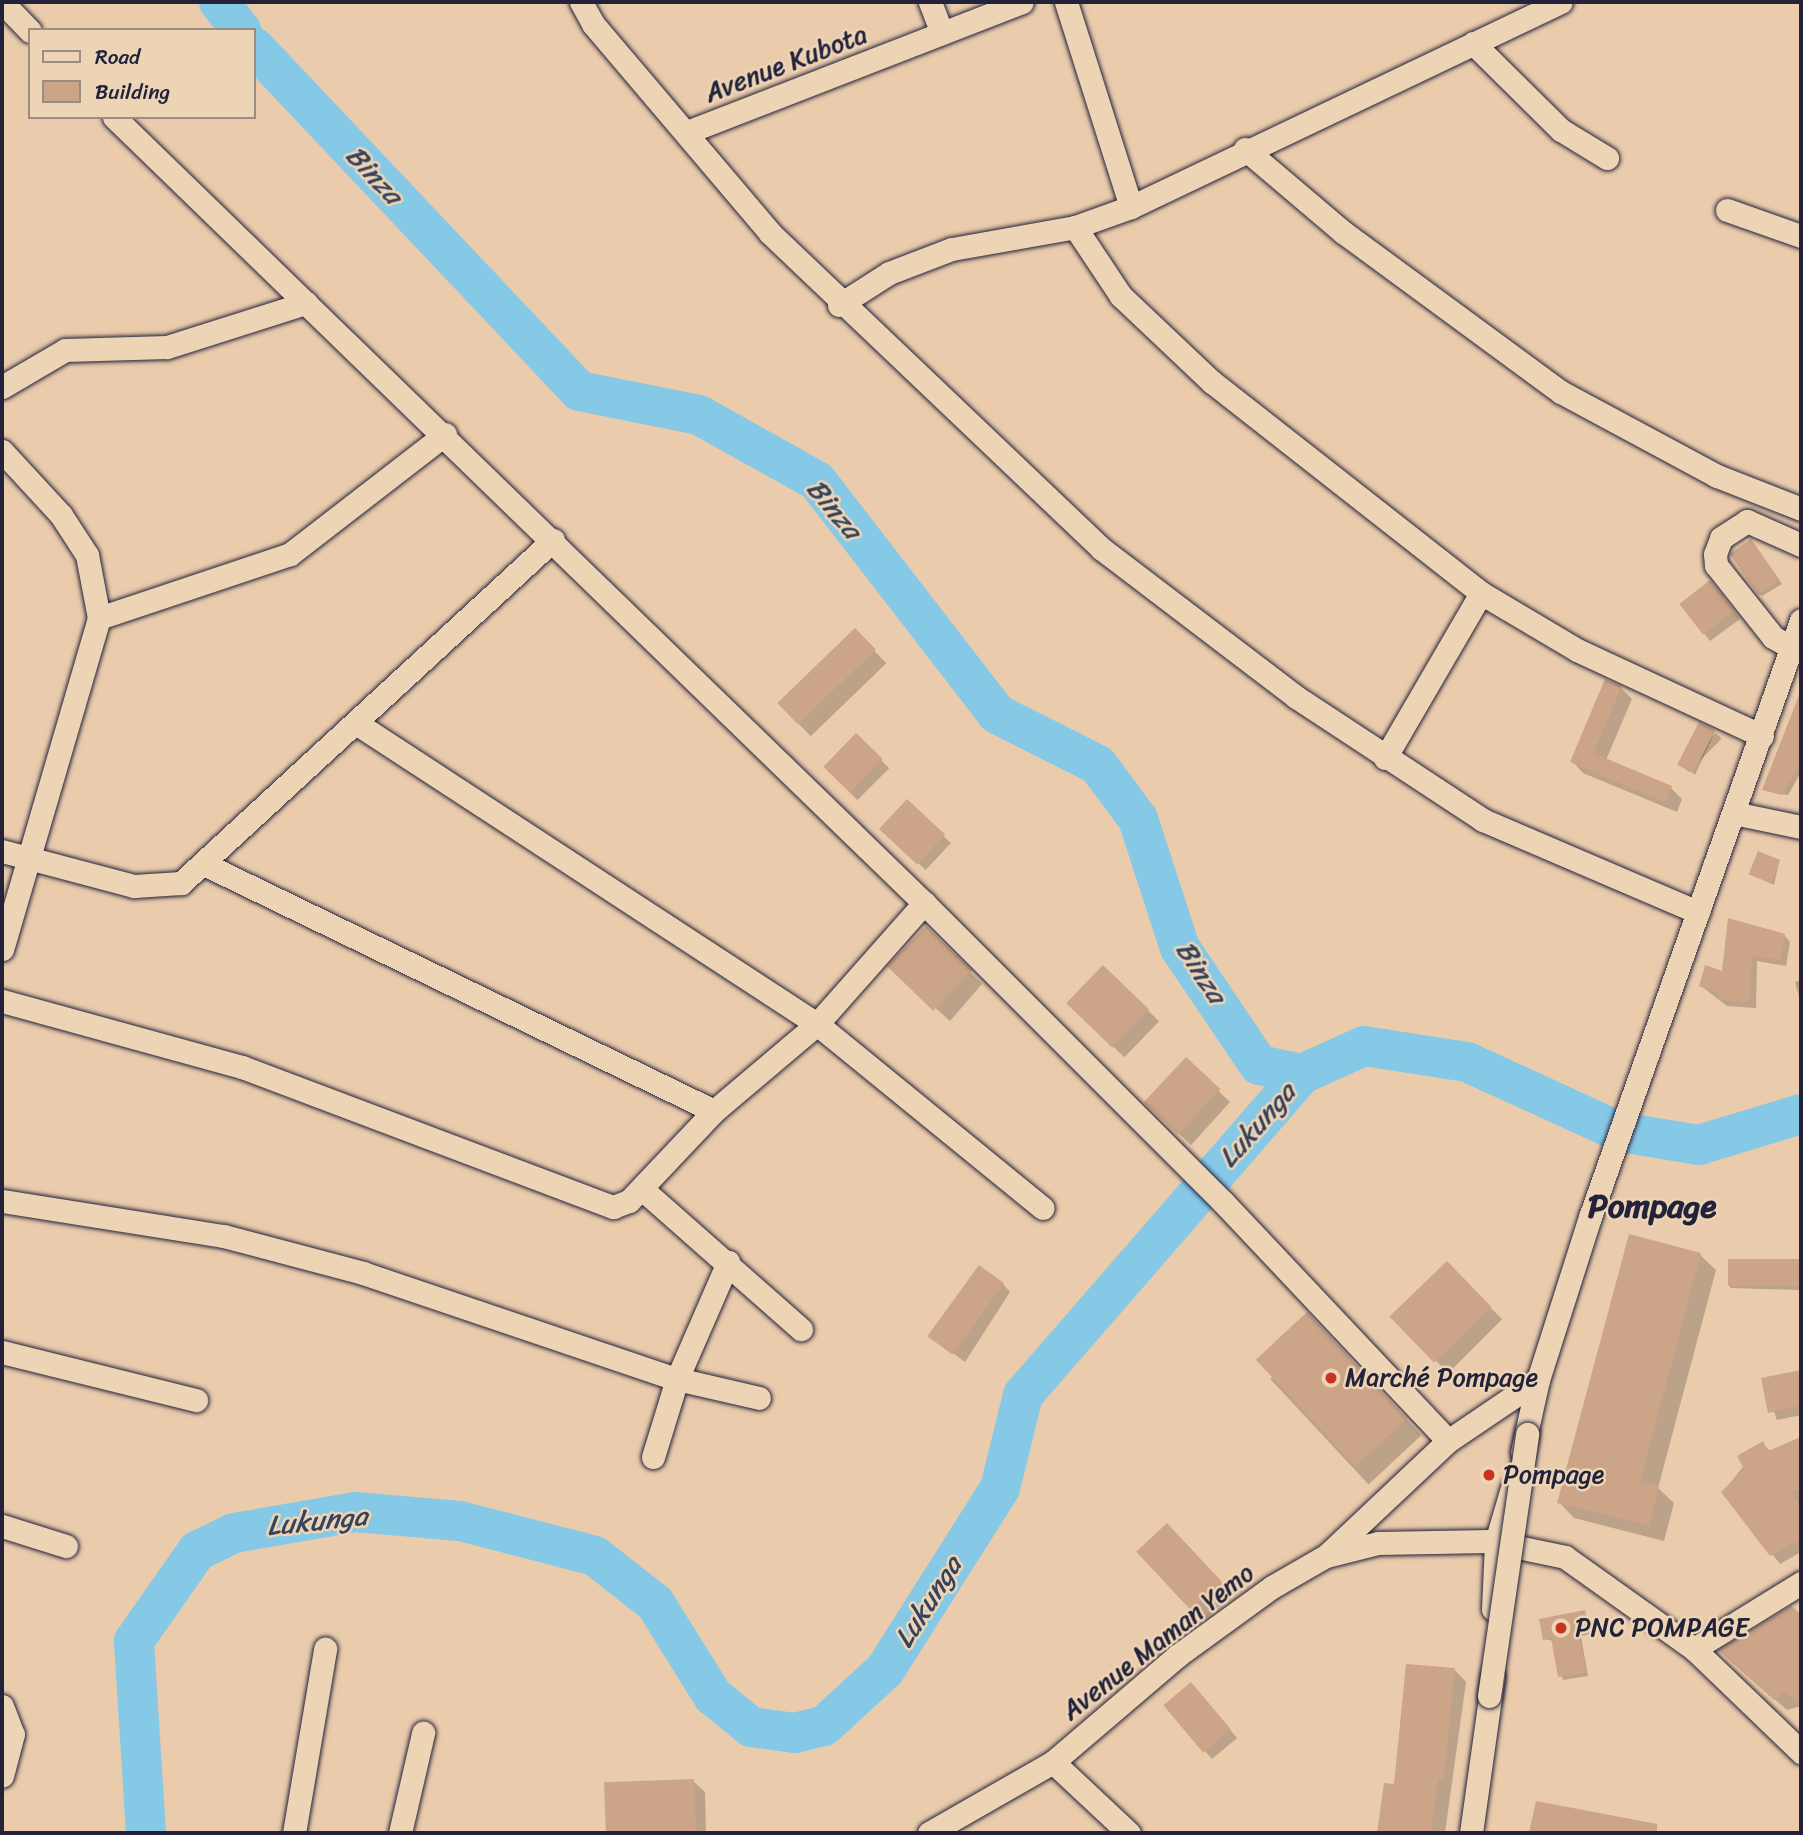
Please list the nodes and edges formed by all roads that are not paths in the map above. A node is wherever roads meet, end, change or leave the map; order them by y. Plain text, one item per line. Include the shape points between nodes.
1 (581, 2) edge
2 (930, 2) edge
3 (1022, 2) edge
4 (1066, 2) edge
5 (1561, 2) edge
6 (943, 33) junction
7 (1473, 43) junction
8 (116, 119) edge
9 (687, 132) junction
10 (1245, 149) junction
11 (1607, 158) dead end
12 (1131, 207) junction
13 (1727, 210) dead end
14 (1075, 227) junction
15 (1801, 236) edge
16 (306, 303) junction
17 (839, 305) junction
18 (2, 387) edge
19 (445, 434) junction
20 (2, 451) edge
21 (1801, 509) edge
22 (552, 540) junction
23 (1801, 545) edge
24 (1481, 593) junction
25 (99, 618) junction
26 (1801, 623) edge
27 (1792, 648) junction
28 (359, 725) junction
29 (1762, 736) junction
30 (1385, 758) junction
31 (1734, 813) junction
32 (1801, 827) edge
33 (2, 851) edge
34 (30, 857) junction
35 (206, 865) junction
36 (924, 903) junction
37 (1698, 912) junction
38 (2, 949) edge
39 (2, 1001) edge
40 (817, 1024) junction
41 (714, 1111) junction
42 (642, 1189) junction
43 (2, 1201) edge
44 (1043, 1208) dead end
45 (728, 1262) junction
46 (801, 1329) dead end
47 (2, 1352) edge
48 (677, 1379) junction
49 (1538, 1380) junction
50 (760, 1398) dead end
51 (196, 1400) dead end
52 (1527, 1434) junction
53 (1448, 1441) junction
54 (653, 1457) dead end
55 (2, 1526) edge
56 (1496, 1542) junction
57 (66, 1546) dead end
58 (1522, 1546) junction
59 (1326, 1556) junction
60 (1801, 1583) edge
61 (325, 1649) dead end
62 (1694, 1649) junction
63 (1489, 1696) junction
64 (2, 1706) edge
65 (423, 1733) dead end
66 (1801, 1752) edge
67 (1054, 1762) junction
68 (2, 1776) edge
69 (294, 1833) edge
70 (400, 1833) edge
71 (929, 1833) edge
72 (1129, 1833) edge
73 (1471, 1833) edge

1 - 9 street via 593,24
2 - 6 street
3 - 6 street, Avenue Kubota
4 - 12 street
5 - 7 street
6 - 9 street, Avenue Kubota
7 - 10 street
7 - 11 street via 1561,130
8 - 16 street
9 - 17 street
10 - 12 street
10 - 21 street via 1343,232 1561,392 1717,476
12 - 14 street
13 - 15 street
14 - 17 street via 952,249 889,273
14 - 24 street via 1121,296 1212,382
16 - 18 street via 167,347 65,351
16 - 19 street
17 - 30 street via 1102,549
19 - 22 street
19 - 25 street via 290,554
20 - 25 street via 61,515 87,555
22 - 28 street
22 - 36 street
23 - 27 street via 1747,521 1721,538 1715,554 1716,565 1773,637
24 - 29 street via 1577,650
24 - 30 street
25 - 34 street
26 - 27 street
27 - 29 street
28 - 35 street
28 - 40 street
29 - 31 street
30 - 37 street via 1544,851
31 - 32 street
31 - 37 street
33 - 34 street
34 - 35 street via 159,888
34 - 38 street
35 - 41 street
36 - 40 street
36 - 53 street via 1223,1202
37 - 49 street via 1590,1217
39 - 42 street via 242,1067 596,1206 613,1207
40 - 41 street
40 - 44 street
41 - 42 street
42 - 45 street
43 - 48 street via 225,1236 363,1273
45 - 46 street
45 - 48 street
47 - 51 street
48 - 50 street
48 - 54 street
49 - 52 street
49 - 53 street
52 - 56 street
52 - 58 street
52 - 63 street, bridge
53 - 59 street
55 - 57 street
56 - 58 street, Avenue Maman Yemo
56 - 59 street, Avenue Maman Yemo via 1378,1543
56 - 63 street
58 - 62 street, Avenue Maman Yemo via 1596,1573
58 - 63 street
59 - 67 street, Avenue Maman Yemo via 1177,1656
60 - 62 street
61 - 69 street
62 - 66 street, Avenue Maman Yemo
63 - 73 street
64 - 68 street via 13,1734
65 - 70 street
67 - 71 street, Avenue Maman Yemo
67 - 72 street

